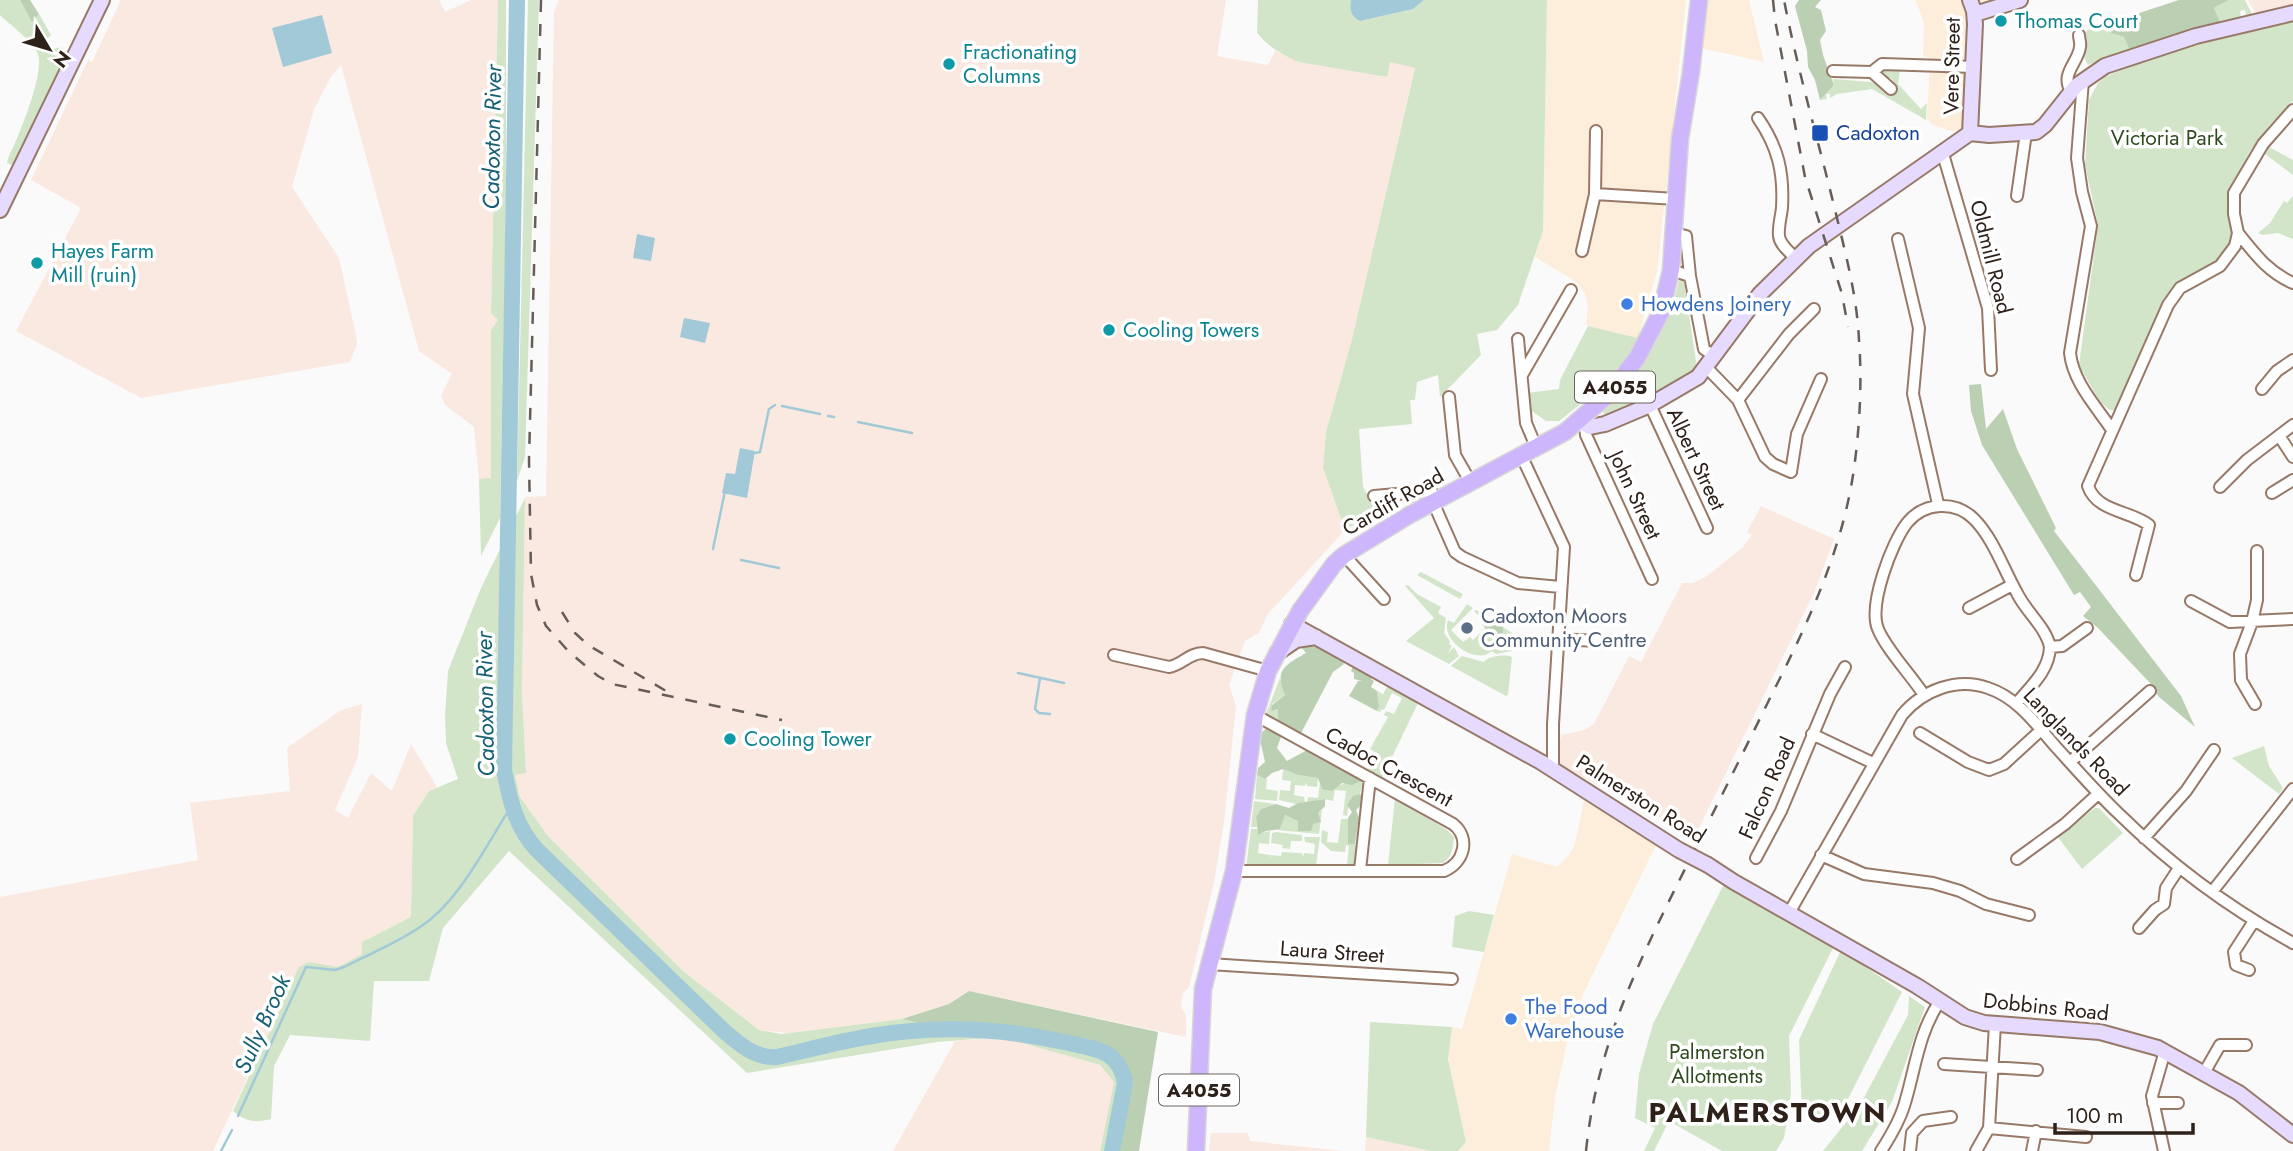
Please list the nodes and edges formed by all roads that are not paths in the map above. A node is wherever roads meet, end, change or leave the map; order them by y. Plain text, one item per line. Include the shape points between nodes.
1 (102, 0) edge
2 (1699, 0) edge
3 (2020, 0) edge
4 (1972, 7) edge
5 (2293, 13) edge
6 (2079, 35) dead end
7 (1974, 67) junction
8 (1833, 71) dead end
9 (1872, 72) junction
10 (2083, 80) junction
11 (1891, 89) dead end
12 (2071, 91) junction
13 (2293, 110) edge
14 (1758, 118) dead end
15 (1597, 131) dead end
16 (1970, 133) junction
17 (2026, 133) junction
18 (1943, 154) junction
19 (1595, 194) junction
20 (2017, 196) dead end
21 (1676, 199) junction
22 (0, 211) edge
23 (1674, 233) junction
24 (2238, 233) junction
25 (1898, 239) dead end
26 (1583, 251) dead end
27 (1795, 258) junction
28 (1671, 270) junction
29 (1690, 276) junction
30 (2293, 283) edge
31 (1571, 290) dead end
32 (1814, 309) dead end
33 (1518, 339) dead end
34 (2293, 360) edge
35 (1711, 362) junction
36 (1991, 370) dead end
37 (1521, 376) junction
38 (1821, 379) dead end
39 (2262, 389) dead end
40 (1449, 397) dead end
41 (1738, 400) junction
42 (1650, 405) junction
43 (1582, 424) junction
44 (2293, 425) edge
45 (2112, 430) junction
46 (2280, 437) junction
47 (1537, 449) junction
48 (1522, 457) junction
49 (2293, 457) edge
50 (2293, 480) edge
51 (1471, 483) junction
52 (2220, 488) dead end
53 (2272, 493) dead end
54 (1374, 496) dead end
55 (1435, 501) junction
56 (1938, 504) junction
57 (1707, 528) dead end
58 (2257, 551) dead end
59 (1344, 555) junction
60 (2136, 575) dead end
61 (1652, 579) dead end
62 (2012, 585) junction
63 (1560, 587) junction
64 (1384, 599) dead end
65 (2191, 601) dead end
66 (1969, 608) dead end
67 (2293, 619) edge
68 (2252, 622) junction
69 (1292, 624) junction
70 (2087, 628) dead end
71 (1316, 637) junction
72 (1557, 639) junction
73 (1619, 642) dead end
74 (2050, 647) junction
75 (1277, 653) junction
76 (1114, 655) dead end
77 (1845, 667) dead end
78 (1268, 671) junction
79 (2150, 691) dead end
80 (1924, 695) junction
81 (2016, 704) junction
82 (2255, 704) dead end
83 (1255, 715) junction
84 (2041, 730) junction
85 (1920, 733) dead end
86 (1812, 734) junction
87 (2214, 750) dead end
88 (1873, 762) junction
89 (2070, 762) junction
90 (1551, 768) junction
91 (1370, 778) junction
92 (2293, 789) edge
93 (2098, 794) junction
94 (2144, 838) junction
95 (1821, 855) junction
96 (1756, 858) dead end
97 (2017, 859) dead end
98 (2179, 868) junction
99 (1360, 870) junction
100 (1234, 871) junction
101 (2212, 892) junction
102 (1789, 913) junction
103 (2029, 915) dead end
104 (2254, 920) junction
105 (2139, 928) dead end
106 (2293, 943) edge
107 (1209, 964) junction
108 (2249, 970) dead end
109 (1452, 979) dead end
110 (1940, 1001) junction
111 (1995, 1024) junction
112 (2246, 1045) dead end
113 (2165, 1051) junction
114 (1944, 1064) dead end
115 (1992, 1068) junction
116 (2037, 1070) dead end
117 (2204, 1073) junction
118 (2178, 1102) dead end
119 (2153, 1103) junction
120 (1951, 1116) dead end
121 (1989, 1128) junction
122 (2036, 1131) junction
123 (2293, 1135) edge
124 (2087, 1137) dead end
125 (1196, 1151) edge
126 (1881, 1151) edge
127 (1910, 1151) edge
128 (1976, 1151) edge
129 (2032, 1151) edge
130 (2164, 1151) edge

1 - 22 street
2 - 21 main road, Cardiff Road / A4055
3 - 4 street
4 - 7 street, Vere Street
5 - 10 street via 2142,53 2105,66
6 - 12 street via 2081,47 2067,76
7 - 9 street via 1882,64
7 - 16 street, Vere Street
8 - 9 street
9 - 11 street
10 - 12 street
10 - 45 street via 2077,158 2091,226 2071,367
12 - 17 street via 2045,125
13 - 24 street via 2263,144 2234,193
14 - 27 street via 1772,139 1781,167 1780,239
15 - 19 street
16 - 17 street
16 - 18 street
17 - 20 street
18 - 27 street
18 - 36 street, Oldmill Road via 1988,308
19 - 21 street
19 - 26 street
21 - 23 main road, Cardiff Road / A4055
23 - 28 main road, Cardiff Road / A4055
23 - 29 street via 1685,236
24 - 30 street via 2265,266
24 - 45 street via 2235,246 2220,266 2180,288 2168,305
25 - 56 street via 1919,328 1913,394
27 - 35 street via 1746,311
28 - 29 street
28 - 43 main road, Cardiff Road / A4055 via 1661,312 1637,358
29 - 35 street via 1704,349
31 - 37 street
32 - 41 street
33 - 37 street
34 - 39 street
35 - 41 street
35 - 42 street via 1682,388
37 - 47 street via 1526,423
38 - 41 street via 1797,434 1791,472 1765,457
40 - 51 street via 1455,455
42 - 43 street via 1597,427
42 - 57 street, Albert Street
43 - 47 main road, Cardiff Road / A4055
43 - 61 street, John Street
44 - 46 street
45 - 60 street via 2088,486 2101,504 2149,526
46 - 49 street
46 - 52 street via 2247,460
47 - 48 main road, Cardiff Road / A4055
48 - 51 main road, Cardiff Road / A4055
48 - 63 street via 1564,547
50 - 53 street
51 - 55 main road, Cardiff Road / A4055
54 - 55 street via 1431,491
55 - 59 main road, Cardiff Road / A4055
55 - 63 street via 1455,552 1462,557 1518,583
56 - 62 street via 1972,517
56 - 80 street via 1908,521 1878,591 1876,612 1877,628
58 - 68 street
59 - 64 street
59 - 69 main road, Cardiff Road / A4055
62 - 66 street
62 - 74 street via 2048,636
63 - 72 street
65 - 68 street via 2230,622
67 - 68 street
68 - 82 street via 2240,654 2241,680
69 - 71 street, Palmerston Road
69 - 75 main road, Cardiff Road / A4055
70 - 74 street via 2062,646
71 - 75 street via 1296,640
71 - 90 street, Palmerston Road
72 - 73 street
72 - 90 street
74 - 81 street via 2041,675
75 - 78 main road, Cardiff Road / A4055
76 - 78 street via 1169,667 1203,653
77 - 86 street, Falcon Road
78 - 83 main road, Cardiff Road / A4055
79 - 89 street
80 - 81 street, Langlands Road via 1949,686 1971,685 1996,691
80 - 88 street, Langlands Road via 1898,720
81 - 84 street, Langlands Road
83 - 91 street, Cadoc Crescent
83 - 100 main road, Cardiff Road / A4055
84 - 85 street via 2004,764 1989,770
84 - 89 street, Langlands Road
86 - 88 street, Falcon Road
86 - 96 street, Falcon Road
87 - 94 street via 2186,791
88 - 95 street, Langlands Road
89 - 93 street, Langlands Road
90 - 102 street, Palmerston Road, bridge
91 - 99 street
91 - 99 street, Cadoc Crescent via 1453,824 1462,832 1464,845 1455,865 1444,871
92 - 101 street
93 - 94 street, Langlands Road
93 - 97 street
94 - 98 street, Langlands Road
95 - 102 street, Langlands Road
95 - 103 street via 1864,874 1933,883
98 - 101 street, Langlands Road
98 - 105 street via 2166,888 2164,904
99 - 100 street, Cadoc Crescent
100 - 107 main road, Cardiff Road / A4055
101 - 104 street, Langlands Road
102 - 110 street, Palmerston Road
104 - 106 street, Langlands Road
104 - 108 street via 2234,952 2236,965
107 - 109 street, Laura Street
107 - 125 main road, Cardiff Road / A4055 via 1202,1004
110 - 111 street, Dobbins Road via 1975,1022
110 - 126 street via 1918,1048 1903,1108
111 - 113 street, Dobbins Road via 2100,1032
111 - 115 street
112 - 117 street via 2220,1045
113 - 117 street, Dobbins Road
113 - 119 street
114 - 115 street
115 - 116 street
115 - 121 street
117 - 123 street, Dobbins Road via 2239,1093
118 - 119 street
119 - 130 street
120 - 127 street via 1923,1121 1912,1133
121 - 122 street
121 - 128 street
122 - 124 street
122 - 129 street

